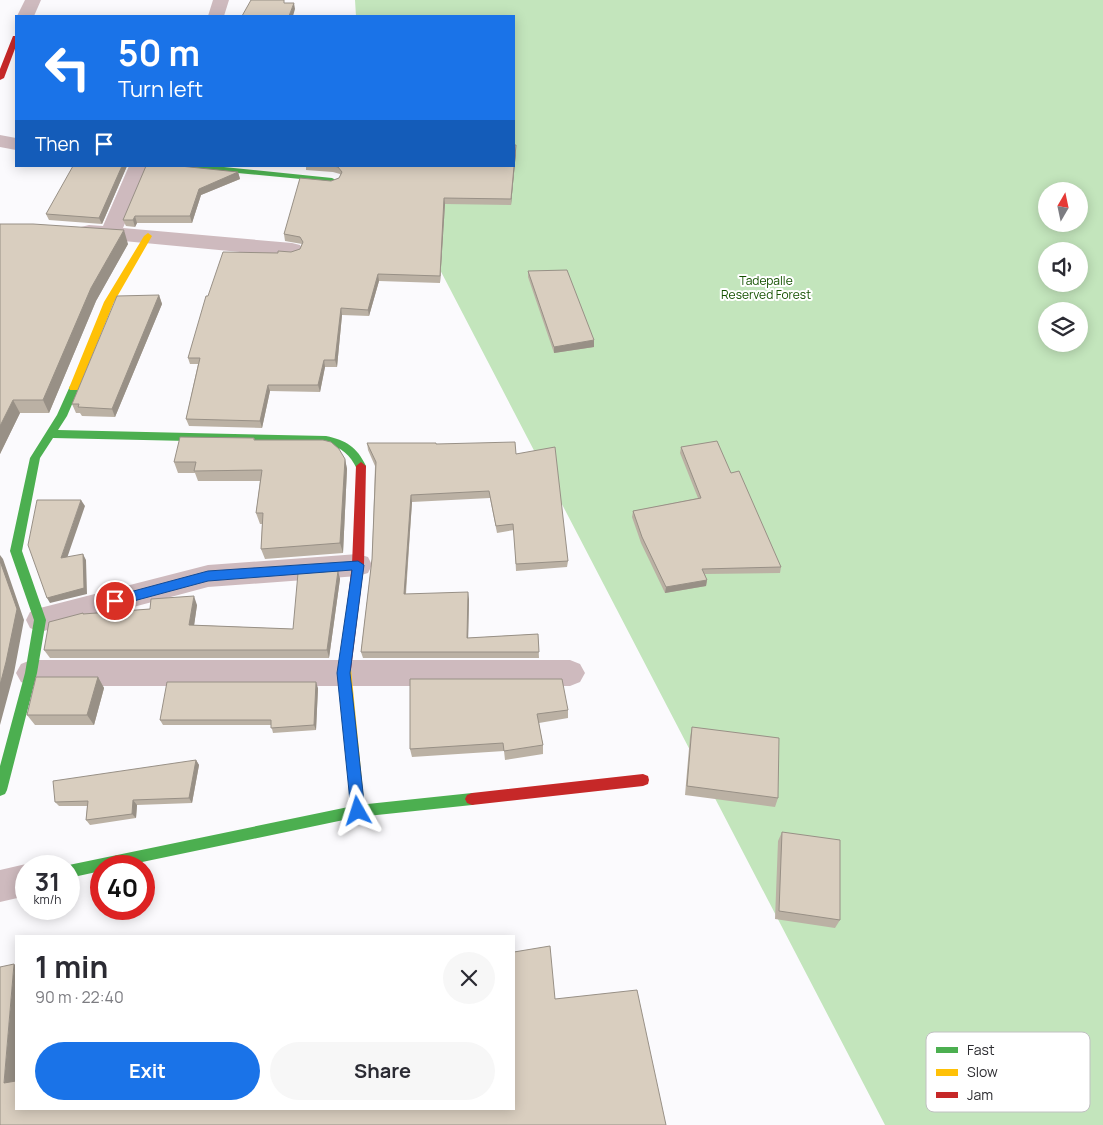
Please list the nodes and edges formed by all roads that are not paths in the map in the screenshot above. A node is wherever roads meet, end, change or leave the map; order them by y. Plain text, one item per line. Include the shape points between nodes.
1 (33, 0) edge
2 (221, 0) edge
3 (26, 15) edge
4 (216, 15) edge
5 (11, 47) edge
6 (0, 78) edge
7 (0, 141) edge
8 (15, 144) edge
9 (139, 167) edge
10 (196, 167) edge
11 (332, 180) edge
12 (73, 231) edge
13 (110, 234) junction
14 (148, 236) junction
15 (292, 250) edge
16 (52, 434) junction
17 (358, 565) junction
18 (40, 620) junction
19 (570, 672) dead end
20 (31, 673) junction
21 (344, 673) junction
22 (643, 780) dead end
23 (0, 790) edge
24 (358, 811) junction
25 (80, 869) edge
26 (15, 883) edge
27 (0, 886) edge

1 - 3 street
2 - 4 street
5 - 6 street
7 - 8 street
9 - 13 street
10 - 11 street
12 - 13 street
13 - 14 street
14 - 15 street
14 - 16 street via 110,302
16 - 17 street via 339,442 356,454 362,469
16 - 18 street via 35,458 16,551
17 - 18 street via 208,576
17 - 21 street
18 - 20 street
19 - 21 street
20 - 21 street
20 - 23 street
21 - 24 street
22 - 24 street
24 - 25 street
26 - 27 street

